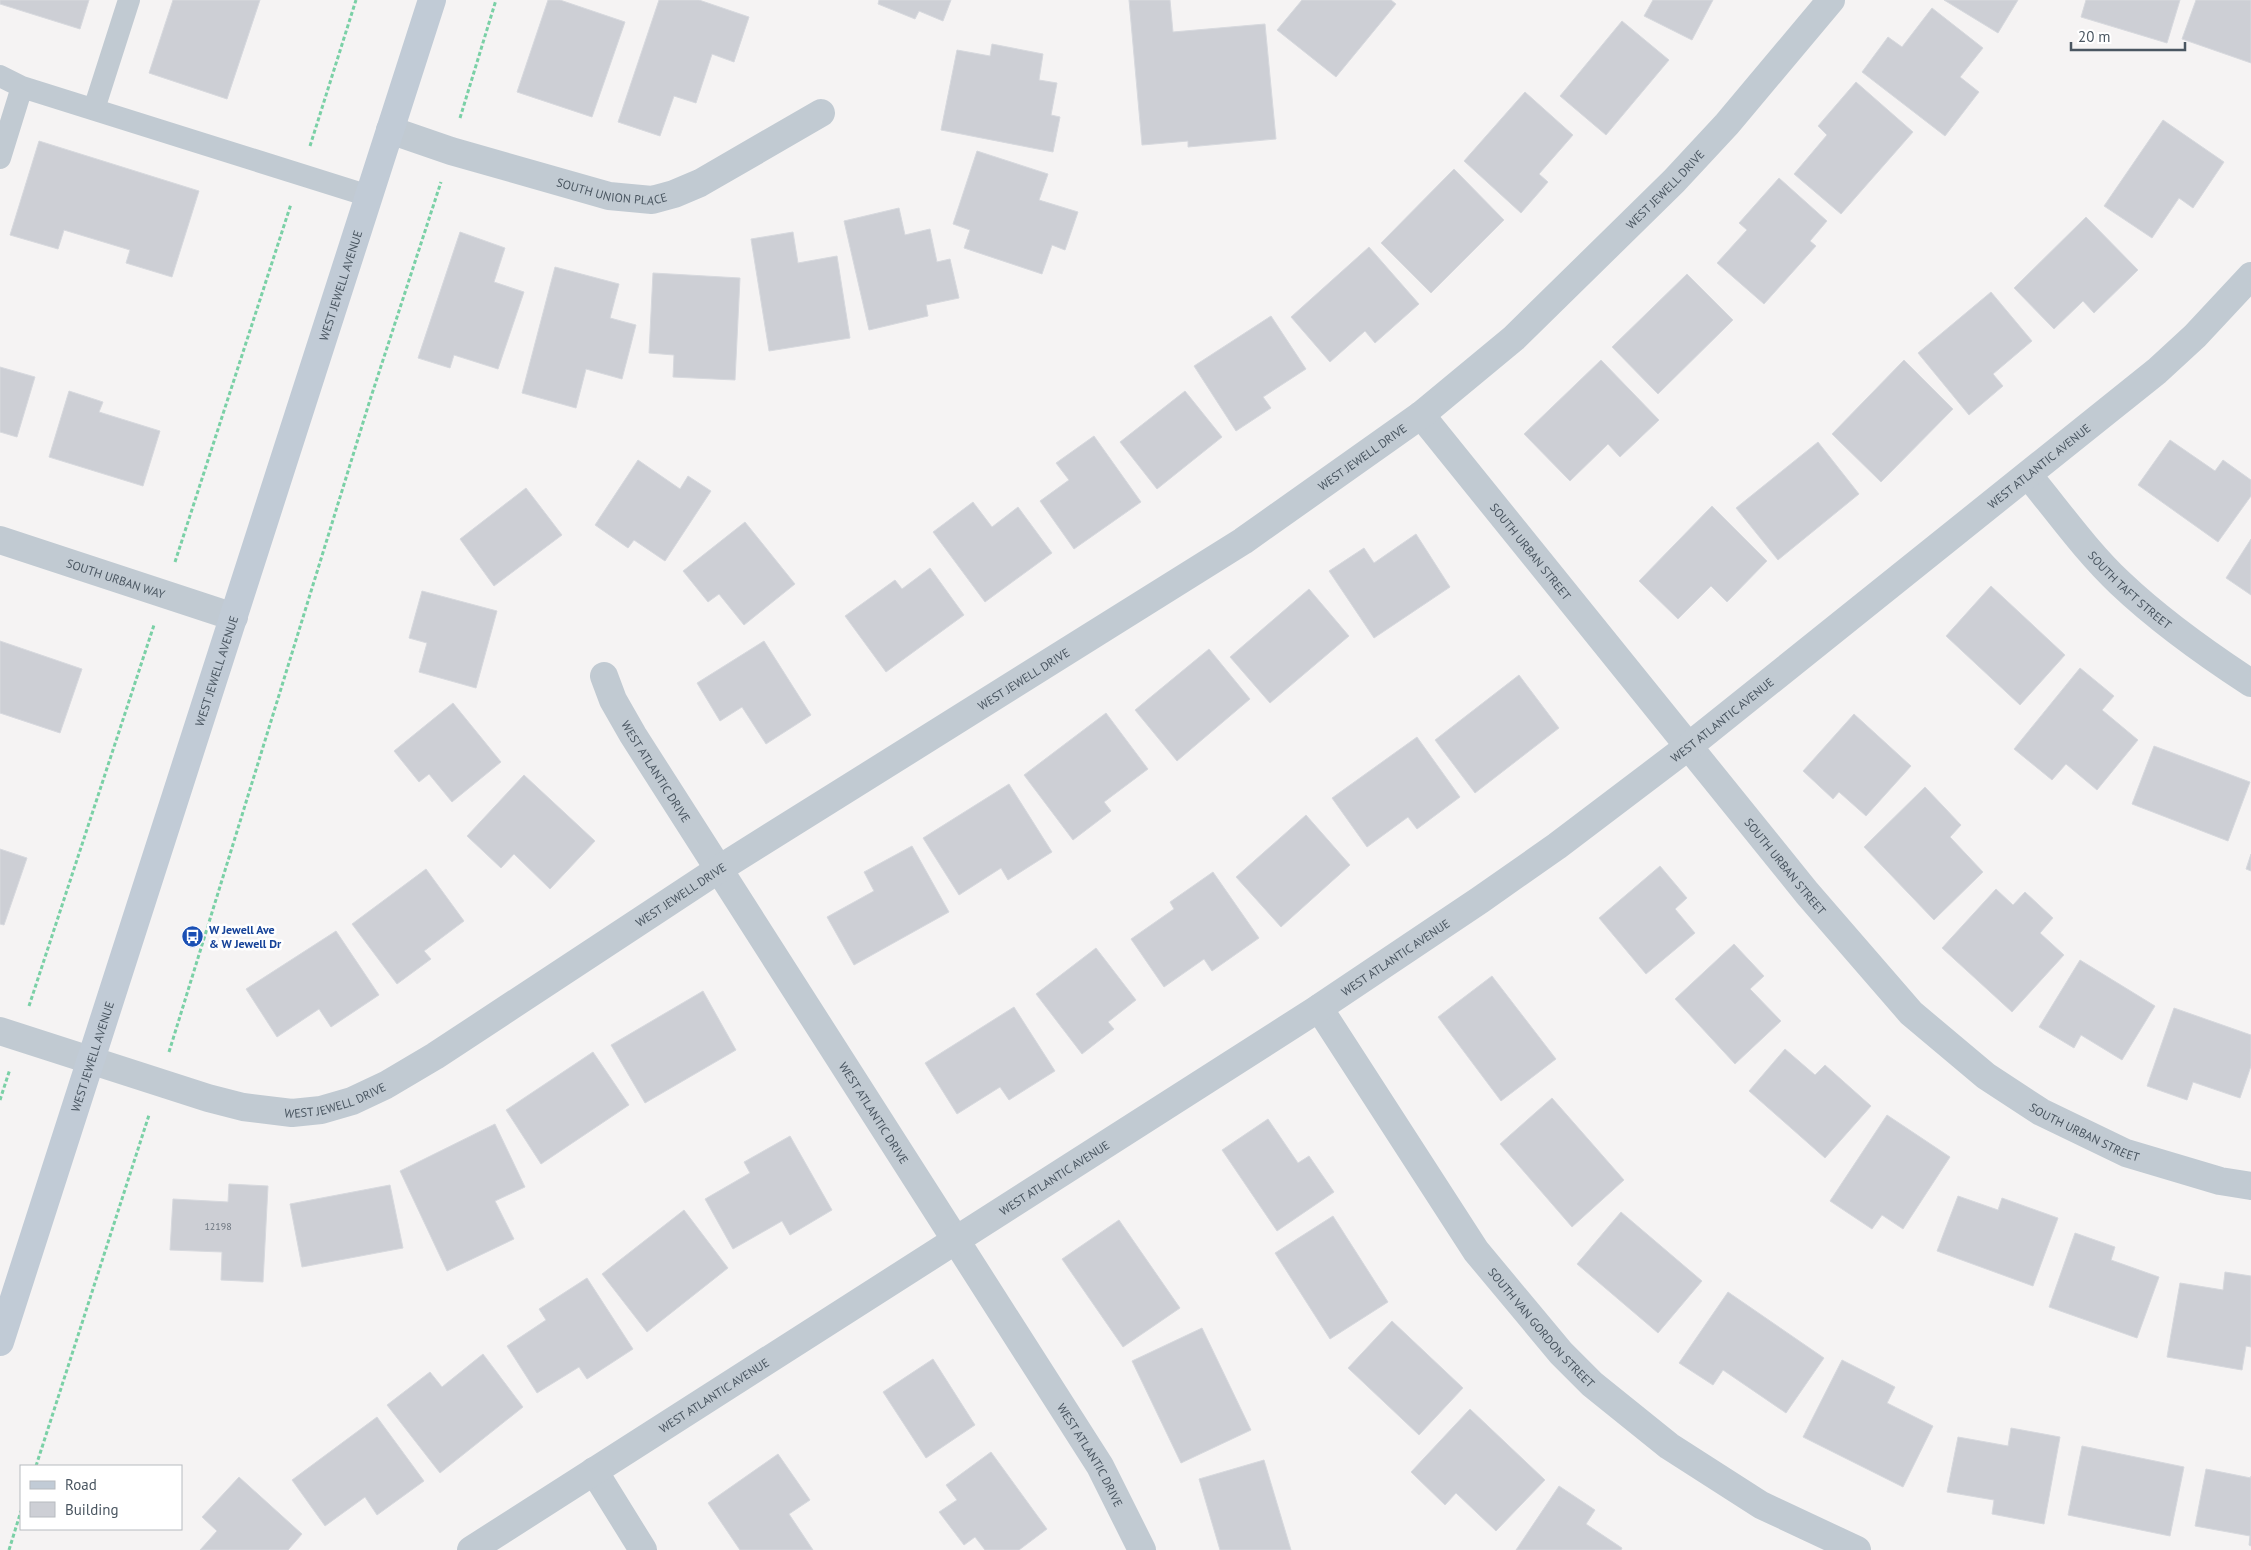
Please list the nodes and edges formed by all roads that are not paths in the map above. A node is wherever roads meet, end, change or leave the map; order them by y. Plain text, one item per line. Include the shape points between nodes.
1 (129, 0) edge
2 (432, 0) edge
3 (1830, 0) edge
4 (0, 76) edge
5 (22, 87) junction
6 (94, 110) junction
7 (821, 113) dead end
8 (390, 130) junction
9 (0, 158) edge
10 (369, 196) junction
11 (2251, 276) edge
12 (1420, 415) junction
13 (2028, 475) junction
14 (0, 540) edge
15 (234, 617) junction
16 (604, 676) dead end
17 (2251, 683) edge
18 (1689, 746) junction
19 (719, 869) junction
20 (1320, 1008) junction
21 (10, 1034) edge
22 (91, 1060) junction
23 (2251, 1186) edge
24 (957, 1240) junction
25 (0, 1342) edge
26 (594, 1471) junction
27 (471, 1550) edge
28 (643, 1550) edge
29 (1142, 1550) edge
30 (1857, 1550) edge

1 - 6 lane
2 - 8 main road, WEST JEWELL AVENUE
3 - 12 street, WEST JEWELL DRIVE via 1728,124 1668,187 1514,338
4 - 5 lane
5 - 6 lane
5 - 9 lane
6 - 10 lane
7 - 8 street, SOUTH UNION PLACE via 700,183 652,200 609,196 451,151
8 - 10 main road, WEST JEWELL AVENUE
10 - 15 main road, WEST JEWELL AVENUE
11 - 13 street, WEST ATLANTIC AVENUE via 2164,365
12 - 18 street, SOUTH URBAN STREET
12 - 19 street, WEST JEWELL DRIVE via 1244,541
13 - 17 street, SOUTH TAFT STREET via 2119,583 2208,656
13 - 18 street, WEST ATLANTIC AVENUE
14 - 15 street, SOUTH URBAN WAY
15 - 22 main road, WEST JEWELL AVENUE
16 - 19 street, WEST ATLANTIC DRIVE via 613,700 633,735
18 - 20 street, WEST ATLANTIC AVENUE via 1519,873
18 - 23 street, SOUTH URBAN STREET via 1887,987 1923,1024 1986,1076 2041,1112 2126,1153 2220,1181
19 - 22 street, WEST JEWELL DRIVE via 435,1056 386,1086 352,1101 320,1110 292,1113 243,1107
19 - 24 street, WEST ATLANTIC DRIVE
20 - 24 street, WEST ATLANTIC AVENUE
20 - 30 street, SOUTH VAN GORDON STREET via 1476,1251 1561,1353 1628,1414 1702,1468 1761,1505
21 - 22 street
22 - 25 main road, WEST JEWELL AVENUE
24 - 26 street, WEST ATLANTIC AVENUE
24 - 29 street, WEST ATLANTIC DRIVE via 1100,1466
26 - 27 street, WEST ATLANTIC AVENUE
26 - 28 street

